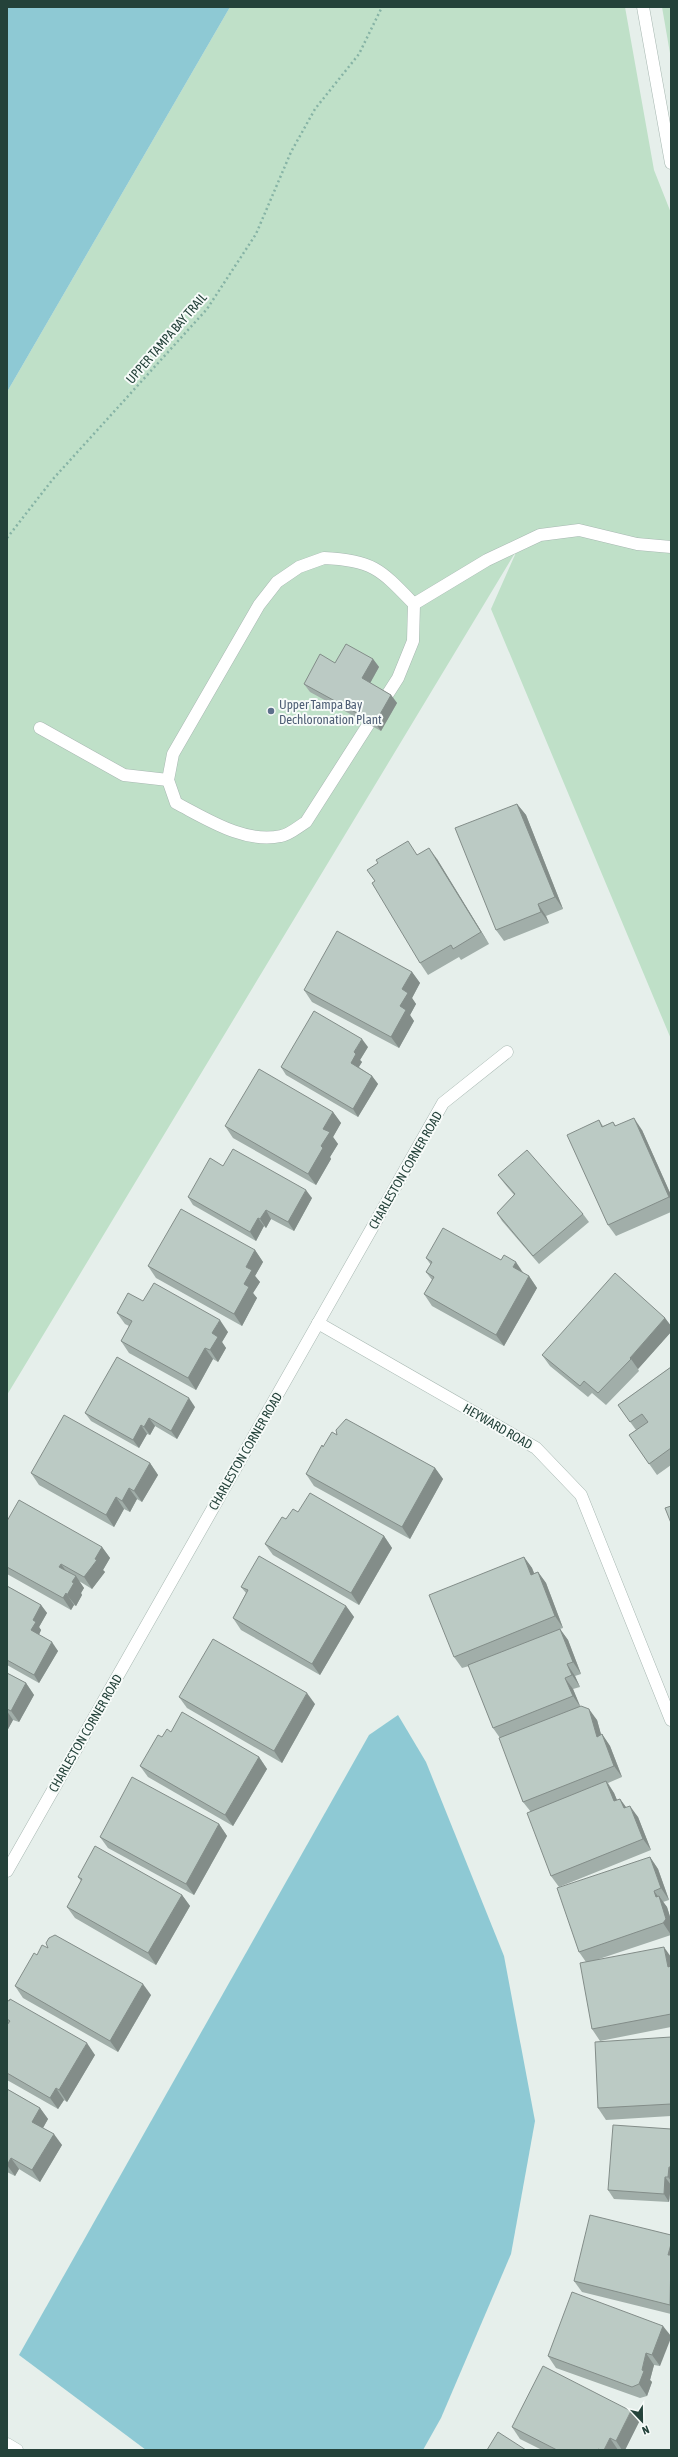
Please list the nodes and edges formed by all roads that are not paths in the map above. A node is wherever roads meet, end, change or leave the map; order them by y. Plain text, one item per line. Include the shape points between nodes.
1 (644, 7) edge
2 (671, 163) edge
3 (671, 547) edge
4 (414, 604) junction
5 (40, 728) dead end
6 (168, 780) junction
7 (507, 1052) dead end
8 (318, 1323) junction
9 (671, 1720) edge
10 (7, 1871) edge
11 (7, 2444) edge
12 (17, 2450) edge

1 - 2 street
3 - 4 street via 637,544 579,530 540,535 487,560
4 - 6 street via 375,568 353,559 324,558 298,567 277,582 259,606 173,754
4 - 6 street via 412,641 398,678 306,822 282,836 253,837 213,823 176,803
5 - 6 street via 124,775
7 - 8 street, CHARLESTON CORNER ROAD via 443,1103
8 - 9 street, HEYWARD ROAD via 536,1448 581,1494
8 - 10 street, CHARLESTON CORNER ROAD
11 - 12 street

